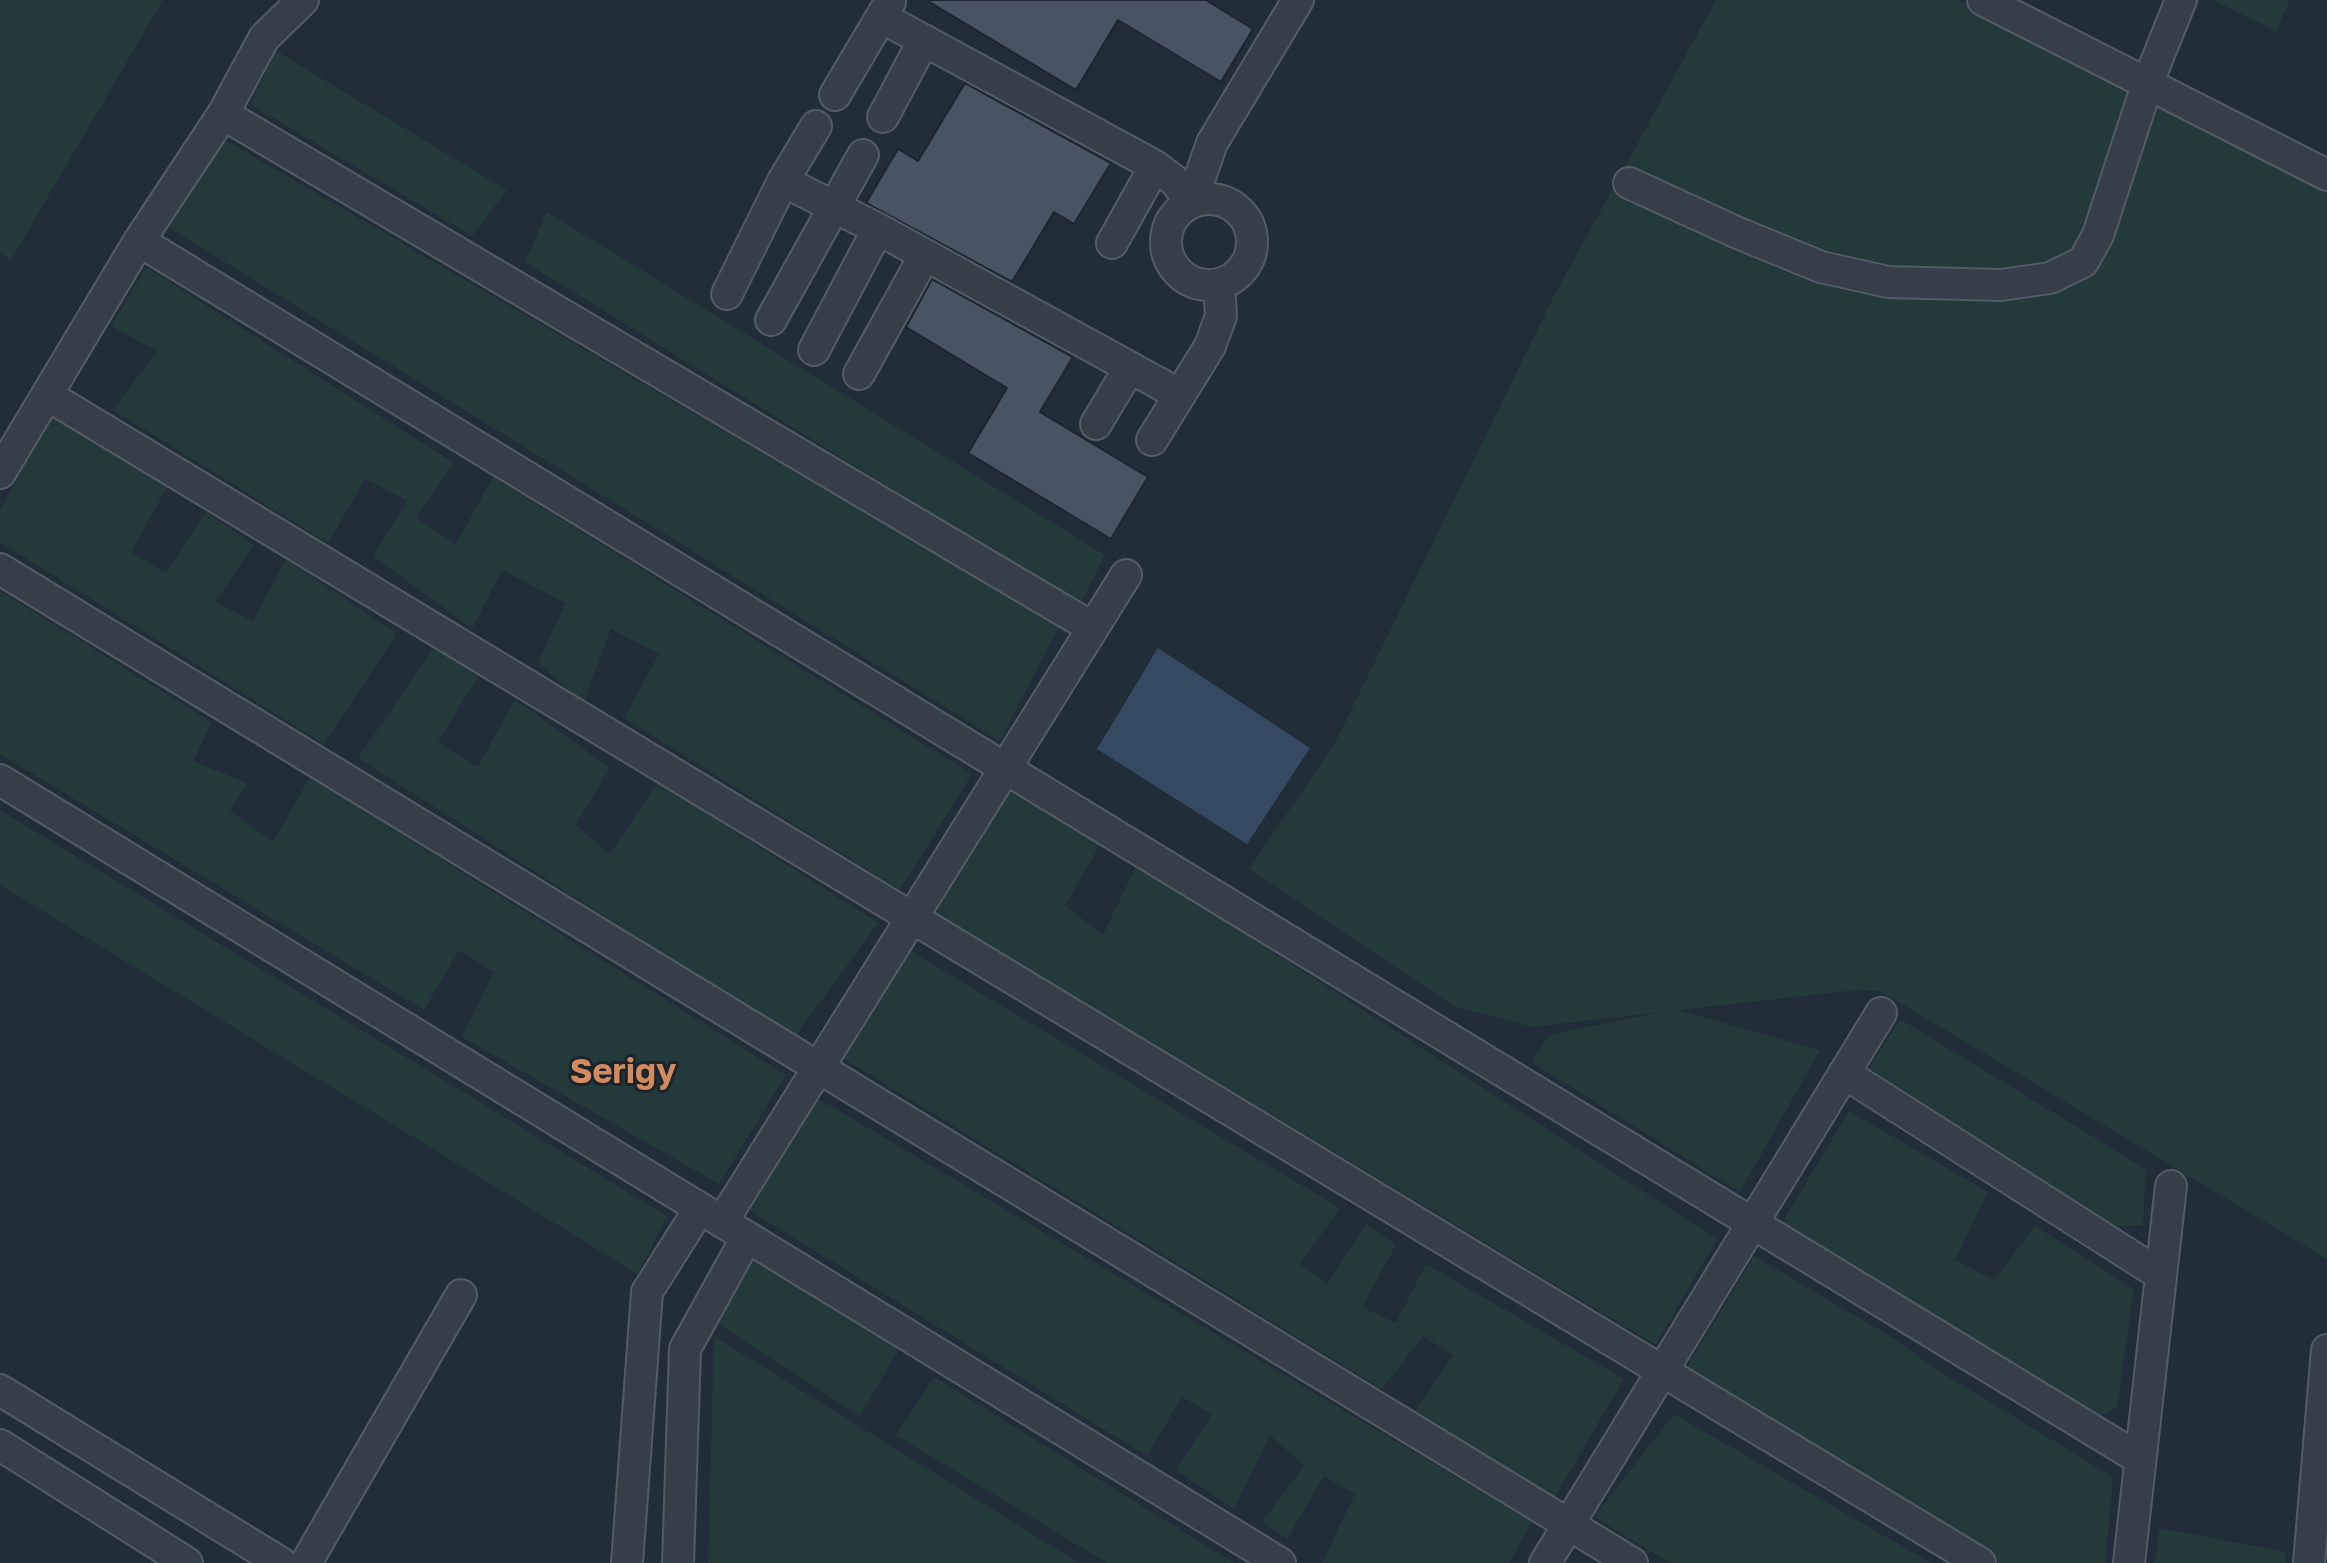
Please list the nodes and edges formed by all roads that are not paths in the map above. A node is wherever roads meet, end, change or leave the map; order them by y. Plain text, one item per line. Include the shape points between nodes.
1 (303, 0) edge
2 (1298, 0) edge
3 (1983, 0) edge
4 (2181, 0) edge
5 (886, 8) edge
6 (924, 40) junction
7 (2148, 82) junction
8 (835, 95) dead end
9 (223, 114) junction
10 (883, 117) dead end
11 (816, 126) dead end
12 (863, 155) dead end
13 (1155, 166) junction
14 (2327, 175) edge
15 (783, 181) junction
16 (1629, 183) dead end
17 (1205, 202) junction
18 (833, 208) junction
19 (878, 229) junction
20 (139, 241) junction
21 (1112, 243) dead end
22 (925, 255) junction
23 (1219, 284) junction
24 (727, 294) dead end
25 (771, 320) dead end
26 (814, 350) dead end
27 (1130, 367) junction
28 (859, 374) dead end
29 (47, 395) junction
30 (1180, 395) junction
31 (1096, 424) dead end
32 (1152, 440) dead end
33 (0, 473) edge
34 (0, 569) edge
35 (1126, 575) dead end
36 (1093, 628) junction
37 (1005, 768) junction
38 (0, 780) edge
39 (912, 918) junction
40 (1881, 1013) dead end
41 (819, 1067) junction
42 (1844, 1073) junction
43 (2171, 1186) dead end
44 (723, 1222) junction
45 (1752, 1223) junction
46 (2161, 1275) junction
47 (461, 1295) dead end
48 (2327, 1350) edge
49 (1662, 1371) junction
50 (0, 1390) edge
51 (0, 1445) edge
52 (2140, 1459) junction
53 (1568, 1524) junction
54 (2320, 1527) edge
55 (2327, 1553) edge
56 (187, 1563) edge
57 (281, 1563) edge
58 (306, 1563) edge
59 (627, 1563) edge
60 (678, 1563) edge
61 (1280, 1563) edge
62 (1545, 1563) edge
63 (1632, 1563) edge
64 (1980, 1563) edge
65 (2129, 1563) edge
66 (2309, 1563) edge
67 (2319, 1563) edge

1 - 9 street via 264,38
2 - 17 street via 1212,143 1213,169
3 - 7 street
4 - 7 street
5 - 6 street
5 - 8 street
6 - 10 street
6 - 13 street
7 - 14 street
7 - 16 street via 2098,235 2083,262 2050,278 2001,285 1888,282 1821,267
9 - 20 street
9 - 36 street
11 - 15 street
12 - 18 street
13 - 17 street
13 - 21 street
15 - 18 street
15 - 24 street
17 - 23 street via 1232,206 1250,228 1252,243 1243,269
17 - 23 street via 1178,211 1170,222 1166,250 1171,263 1192,282
18 - 19 street
18 - 25 street
19 - 22 street
19 - 26 street
20 - 29 street
20 - 37 street
22 - 27 street
22 - 28 street
23 - 30 street via 1221,316 1210,346
27 - 30 street
27 - 31 street
29 - 33 street
29 - 39 street
30 - 32 street
34 - 41 street
35 - 36 street
36 - 37 street
37 - 39 street
37 - 45 street
38 - 44 street
39 - 41 street
39 - 49 street
40 - 42 street
41 - 44 street
41 - 53 street
42 - 45 street
42 - 46 street
43 - 46 street
44 - 59 street via 647,1292
44 - 60 street via 685,1349
44 - 61 street
45 - 49 street
45 - 52 street
46 - 52 street
47 - 58 street
48 - 54 street
49 - 53 street
49 - 64 street
50 - 57 street
51 - 56 street
52 - 65 street
53 - 62 street
53 - 63 street
54 - 66 street
55 - 67 street

